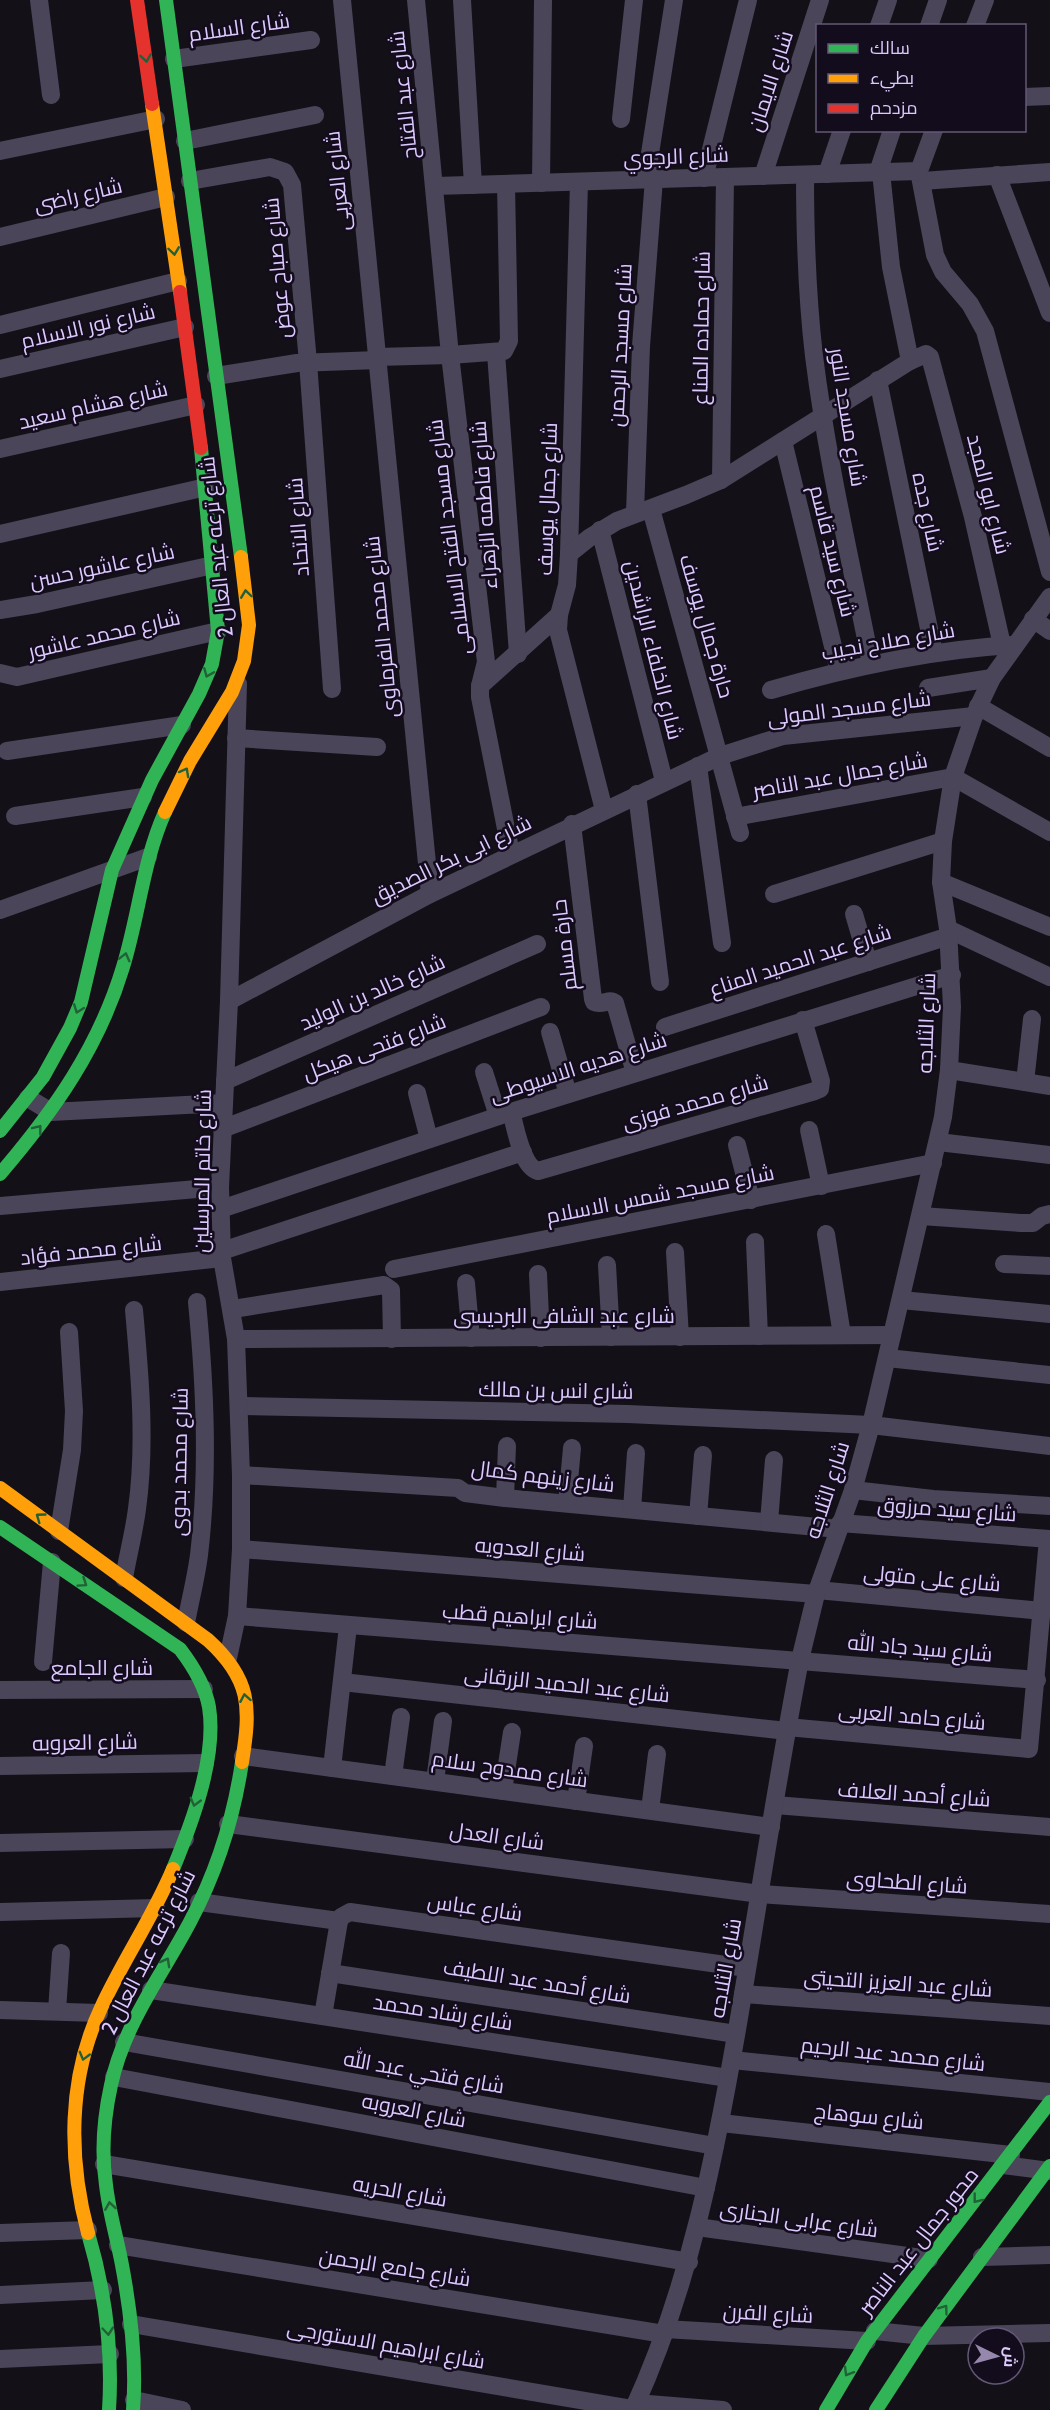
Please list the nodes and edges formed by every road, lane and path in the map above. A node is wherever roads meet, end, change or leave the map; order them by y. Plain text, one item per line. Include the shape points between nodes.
1 (39, 0) edge
2 (137, 0) edge
3 (166, 0) edge
4 (342, 0) edge
5 (416, 0) edge
6 (462, 0) edge
7 (543, 0) edge
8 (634, 0) edge
9 (674, 0) edge
10 (748, 0) edge
11 (820, 0) edge
12 (888, 0) edge
13 (938, 0) edge
14 (985, 0) edge
15 (880, 24) edge
16 (930, 24) edge
17 (976, 24) edge
18 (311, 40) dead end
19 (174, 59) junction
20 (51, 95) dead end
21 (1050, 96) edge
22 (1026, 97) edge
23 (315, 115) dead end
24 (156, 118) junction
25 (621, 119) dead end
26 (841, 132) edge
27 (891, 132) edge
28 (933, 132) edge
29 (185, 141) junction
30 (0, 151) edge
31 (879, 172) junction
32 (1050, 172) edge
33 (827, 174) junction
34 (805, 175) junction
35 (997, 175) junction
36 (763, 176) junction
37 (920, 176) junction
38 (725, 177) junction
39 (704, 178) junction
40 (650, 179) junction
41 (190, 181) junction
42 (579, 182) junction
43 (541, 183) junction
44 (506, 184) junction
45 (472, 185) junction
46 (435, 186) junction
47 (166, 197) junction
48 (0, 237) edge
49 (178, 281) junction
50 (1050, 313) edge
51 (0, 325) edge
52 (185, 327) junction
53 (496, 353) junction
54 (450, 355) junction
55 (378, 358) junction
56 (910, 361) junction
57 (308, 362) junction
58 (0, 369) edge
59 (216, 376) junction
60 (878, 380) junction
61 (196, 405) junction
62 (823, 415) junction
63 (783, 441) junction
64 (0, 449) edge
65 (721, 480) junction
66 (206, 487) junction
67 (643, 511) junction
68 (237, 523) junction
69 (209, 529) junction
70 (600, 530) junction
71 (0, 534) edge
72 (569, 554) junction
73 (213, 564) junction
74 (1050, 572) edge
75 (1050, 597) edge
76 (0, 610) edge
77 (559, 615) junction
78 (1034, 619) junction
79 (1050, 631) edge
80 (218, 632) junction
81 (1008, 645) junction
82 (518, 654) junction
83 (934, 654) junction
84 (871, 664) junction
85 (839, 671) junction
86 (0, 673) edge
87 (992, 678) junction
88 (238, 683) junction
89 (480, 686) junction
90 (927, 688) dead end
91 (332, 689) dead end
92 (771, 690) dead end
93 (976, 711) junction
94 (182, 725) junction
95 (236, 738) junction
96 (377, 747) dead end
97 (1050, 748) edge
98 (7, 751) dead end
99 (720, 756) junction
100 (698, 766) junction
101 (953, 777) junction
102 (664, 781) junction
103 (637, 794) junction
104 (143, 797) junction
105 (604, 810) junction
106 (15, 816) dead end
107 (572, 824) junction
108 (737, 825) joint
109 (1050, 832) edge
110 (943, 841) junction
111 (511, 854) junction
112 (148, 857) junction
113 (112, 870) junction
114 (941, 882) junction
115 (430, 894) junction
116 (774, 894) dead end
117 (0, 910) edge
118 (854, 914) dead end
119 (1050, 927) edge
120 (948, 933) junction
121 (723, 943) dead end
122 (537, 944) dead end
123 (867, 962) junction
124 (951, 975) junction
125 (1050, 976) edge
126 (660, 982) dead end
127 (230, 1001) junction
128 (541, 1007) dead end
129 (1032, 1019) dead end
130 (803, 1020) junction
131 (665, 1027) dead end
132 (550, 1032) dead end
133 (949, 1070) junction
134 (484, 1072) dead end
135 (635, 1073) junction
136 (225, 1081) junction
137 (1025, 1082) junction
138 (1050, 1086) edge
139 (417, 1093) dead end
140 (568, 1094) junction
141 (28, 1098) junction
142 (224, 1103) junction
143 (51, 1112) junction
144 (504, 1114) junction
145 (222, 1129) junction
146 (809, 1130) dead end
147 (0, 1131) edge
148 (429, 1139) junction
149 (938, 1142) junction
150 (737, 1145) dead end
151 (523, 1152) junction
152 (1050, 1155) edge
153 (933, 1163) junction
154 (0, 1174) edge
155 (821, 1186) junction
156 (220, 1187) junction
157 (750, 1200) junction
158 (0, 1206) edge
159 (221, 1209) junction
160 (1050, 1214) edge
161 (921, 1216) junction
162 (826, 1234) dead end
163 (755, 1242) dead end
164 (675, 1252) dead end
165 (222, 1254) junction
166 (1004, 1264) dead end
167 (607, 1265) dead end
168 (1050, 1266) edge
169 (394, 1269) dead end
170 (538, 1274) dead end
171 (0, 1282) edge
172 (466, 1283) dead end
173 (901, 1300) junction
174 (197, 1302) dead end
175 (232, 1309) junction
176 (134, 1310) dead end
177 (1050, 1314) edge
178 (69, 1332) dead end
179 (842, 1335) junction
180 (892, 1335) junction
181 (759, 1336) junction
182 (611, 1337) junction
183 (680, 1337) junction
184 (471, 1338) junction
185 (541, 1338) junction
186 (392, 1339) junction
187 (236, 1340) junction
188 (887, 1358) junction
189 (1050, 1375) edge
190 (239, 1406) junction
191 (872, 1425) junction
192 (507, 1446) dead end
193 (1050, 1446) edge
194 (572, 1448) dead end
195 (636, 1453) dead end
196 (704, 1455) dead end
197 (774, 1460) dead end
198 (241, 1475) junction
199 (0, 1487) edge
200 (853, 1490) junction
201 (505, 1498) junction
202 (567, 1503) junction
203 (1050, 1506) edge
204 (632, 1509) junction
205 (698, 1516) junction
206 (769, 1522) junction
207 (840, 1526) junction
208 (0, 1527) edge
209 (59, 1531) junction
210 (1049, 1539) edge
211 (241, 1549) junction
212 (52, 1562) junction
213 (124, 1578) junction
214 (816, 1592) junction
215 (1042, 1611) junction
216 (237, 1616) junction
217 (186, 1623) junction
218 (348, 1626) junction
219 (228, 1658) junction
220 (800, 1660) junction
221 (43, 1662) dead end
222 (1041, 1672) edge
223 (342, 1682) junction
224 (204, 1689) junction
225 (0, 1690) edge
226 (401, 1717) dead end
227 (443, 1721) dead end
228 (787, 1729) junction
229 (228, 1732) junction
230 (512, 1732) dead end
231 (584, 1746) dead end
232 (657, 1754) dead end
233 (243, 1756) junction
234 (206, 1763) junction
235 (0, 1766) edge
236 (332, 1768) junction
237 (393, 1776) junction
238 (435, 1781) junction
239 (503, 1791) junction
240 (576, 1800) junction
241 (775, 1805) junction
242 (650, 1810) junction
243 (228, 1824) junction
244 (771, 1827) junction
245 (1050, 1827) edge
246 (185, 1839) junction
247 (0, 1844) edge
248 (760, 1894) junction
249 (199, 1902) junction
250 (156, 1908) junction
251 (0, 1912) edge
252 (1050, 1914) edge
253 (339, 1921) junction
254 (61, 1953) dead end
255 (747, 1968) junction
256 (330, 1973) junction
257 (151, 1990) junction
258 (743, 1994) junction
259 (0, 2010) edge
260 (57, 2012) junction
261 (99, 2013) junction
262 (323, 2016) junction
263 (1050, 2016) edge
264 (736, 2034) junction
265 (124, 2042) junction
266 (732, 2060) junction
267 (114, 2077) junction
268 (728, 2078) junction
269 (1050, 2092) edge
270 (1050, 2102) edge
271 (721, 2123) junction
272 (716, 2146) junction
273 (1007, 2160) junction
274 (104, 2164) junction
275 (1048, 2169) edge
276 (706, 2188) junction
277 (697, 2227) junction
278 (88, 2230) junction
279 (0, 2233) edge
280 (118, 2245) junction
281 (1050, 2255) edge
282 (982, 2257) junction
283 (929, 2259) junction
284 (689, 2262) junction
285 (103, 2290) junction
286 (0, 2295) edge
287 (131, 2324) junction
288 (664, 2332) junction
289 (1050, 2333) edge
290 (871, 2336) junction
291 (924, 2336) junction
292 (110, 2354) junction
293 (0, 2359) edge
294 (134, 2405) edge
295 (634, 2407) edge
296 (109, 2410) edge
297 (182, 2410) edge
298 (723, 2410) edge
299 (826, 2410) edge
300 (876, 2410) edge

1 - 20 street
2 -> 24 street, شارع ترعه عبد العال 2
3 - 19 street, شارع ترعه عبد العال 2
4 - 55 street, شارع العربى
5 - 46 street, شارع عبد الفتاح
6 - 45 street
7 - 43 street
8 - 25 street
9 - 40 street, شارع مسجد الرحمن
10 - 39 street
11 - 36 street, شارع الايمان
12 - 15 street
13 - 16 street
14 - 17 street
18 - 19 street, شارع السلام
19 - 29 street, شارع ترعه عبد العال 2
21 - 22 street
23 - 29 street
24 - 30 street
24 - 47 street, شارع ترعه عبد العال 2
26 - 33 street
27 - 31 street
28 - 37 street
29 - 41 street, شارع ترعه عبد العال 2
31 - 33 street, شارع الرجوي
31 - 37 street, شارع الرجوي
31 - 56 street via 891,267
32 - 35 street, شارع الرجوي
33 - 34 street, شارع الرجوي
34 - 36 street, شارع الرجوي
34 - 62 street, شارع مسجد النور via 808,295
35 - 37 street, شارع الرجوي
35 - 50 street
36 - 38 street, شارع الرجوي
37 - 74 street via 938,264 970,304 985,331
38 - 39 street, شارع الرجوي
38 - 65 street, شارع حماده المناع
39 - 40 street, شارع الرجوي
40 - 42 street, شارع الرجوي
40 - 67 street, شارع مسجد الرحمن via 641,346
41 - 57 street, شارع صباح عوض via 270,168 285,172 291,184
41 - 59 street, شارع ترعه عبد العال 2
42 - 43 street, شارع الرجوي
42 - 72 street, شارع جمال يوسف
43 - 44 street, شارع الرجوي
44 - 45 street, شارع الرجوي
44 - 53 street via 509,341 504,351
45 - 46 street, شارع الرجوي
46 - 54 street, شارع عبد الفتاح
47 - 48 street, شارع راضى
47 -> 49 street, شارع ترعه عبد العال 2
49 - 51 street
49 - 52 street, شارع ترعه عبد العال 2
52 - 58 street, شارع نور الاسلام
52 - 61 street, شارع ترعه عبد العال 2
53 - 54 street
53 - 82 street, شارع فاطمه الزهراء
54 - 55 street
54 - 89 street, شارع مسجد الفتح الاسلامى via 486,662
55 - 57 street
55 - 115 street, شارع محمد الفرماوى
56 - 60 street
56 - 81 street, شارع ابو المجد via 927,354 930,357
57 - 59 street
57 - 91 street, شارع الاتحاد
59 - 68 street, شارع ترعه عبد العال 2
60 - 62 street
60 - 83 street, شارع جده
61 - 64 street, شارع هشام سعيد
61 - 66 street, شارع ترعه عبد العال 2
62 - 63 street
62 - 84 street, شارع مسجد النور
63 - 65 street
63 - 85 street, شارع سيد قاسم
65 - 67 street
66 - 69 street, شارع ترعه عبد العال 2
66 - 71 street
67 - 70 street
67 - 99 street, حارة جمال يوسف
68 - 69 street
88 -> 68 street, شارع ترعه عبد العال 2 via 247,653 250,622
69 - 73 street, شارع ترعه عبد العال 2
70 - 72 street
70 - 102 street, شارع الخلفاء الراشدين
72 - 77 street, شارع جمال يوسف via 567,585
73 - 76 street, شارع عاشور حسن
73 - 80 street, شارع ترعه عبد العال 2
75 - 78 street, شارع الثلاجه
77 - 82 street
77 - 105 street, شارع جمال يوسف via 558,630
78 - 79 street
78 - 81 street, شارع الثلاجه
80 - 86 street, شارع محمد عاشور via 17,677
80 -> 94 street, شارع ترعه عبد العال 2 via 212,663
81 - 83 street, شارع صلاح نجيب
81 - 87 street, شارع الثلاجه
82 - 89 street
83 - 84 street, شارع صلاح نجيب
84 - 85 street, شارع صلاح نجيب
85 - 92 street, شارع صلاح نجيب
87 - 90 street
87 - 93 street, شارع الثلاجه
88 - 95 street, شارع خاتم المرسلين
112 -> 88 street, شارع ترعه عبد العال 2 via 179,782
89 - 111 street, شارع مسجد الفتح الاسلامى
93 - 97 street
93 - 99 street, شارع مسجد المولى via 783,736
93 - 101 street, شارع الثلاجه
94 - 98 street
94 - 104 street, شارع ترعه عبد العال 2
95 - 96 street
95 - 127 street, شارع خاتم المرسلين
99 - 100 street, شارع مسجد المولى
99 - 108 street, حارة جمال يوسف
100 - 102 street, شارع ابى بكر الصديق
100 - 121 street
101 - 108 street, شارع جمال عبد الناصر
101 - 109 street
101 - 110 street, شارع الثلاجه
102 - 103 street, شارع ابى بكر الصديق
103 - 105 street, شارع ابى بكر الصديق
103 - 126 street
104 - 106 street
104 - 113 street, شارع ترعه عبد العال 2
105 - 107 street, شارع ابى بكر الصديق
107 - 111 street, شارع ابى بكر الصديق
107 - 135 street, حارة مسلم via 593,999 599,1004 615,1003
110 - 114 street, شارع الثلاجه
110 - 116 street
111 - 115 street, شارع ابى بكر الصديق
112 - 113 street
143 -> 112 street, شارع ترعه عبد العال 2 via 84,1064 107,1017
113 - 117 street
113 -> 141 street, شارع ترعه عبد العال 2 via 81,1002 56,1057
114 - 119 street
114 - 120 street, شارع الثلاجه
115 - 127 street, شارع ابى بكر الصديق
118 - 123 street
120 - 123 street, شارع عبد الحميد المناع
120 - 124 street, شارع الثلاجه
120 - 125 street
122 - 136 street, شارع خالد بن الوليد
123 - 131 street, شارع عبد الحميد المناع
124 - 130 street, شارع هديه الاسيوطى
124 - 133 street, شارع الثلاجه
127 - 136 street, شارع خاتم المرسلين
128 - 145 street, شارع فتحى هيكل
129 - 137 street
130 - 135 street, شارع هديه الاسيوطى
130 - 151 street, شارع محمد فوزى via 820,1089 538,1171 529,1166
132 - 140 street
133 - 137 street
133 - 149 street, شارع الثلاجه
134 - 144 street
135 - 140 street, شارع هديه الاسيوطى
136 - 142 street, شارع خاتم المرسلين
137 - 138 street
139 - 148 street
140 - 144 street, شارع هديه الاسيوطى
141 - 143 street
141 - 147 street, شارع ترعه عبد العال 2
142 - 143 street
142 - 145 street, شارع خاتم المرسلين
154 -> 143 street, شارع ترعه عبد العال 2
144 - 148 street, شارع هديه الاسيوطى
144 - 151 street
145 - 156 street, شارع خاتم المرسلين
146 - 155 street
148 - 159 street, شارع هديه الاسيوطى
149 - 152 street
149 - 153 street, شارع الثلاجه
150 - 157 street
151 - 165 street
153 - 155 street, شارع مسجد شمس الاسلام
153 - 161 street, شارع الثلاجه
155 - 157 street, شارع مسجد شمس الاسلام
156 - 158 street
156 - 159 street, شارع خاتم المرسلين
157 - 169 street, شارع مسجد شمس الاسلام
159 - 165 street, شارع خاتم المرسلين
160 - 161 street via 1021,1224
161 - 173 street, شارع الثلاجه
162 - 179 street
163 - 181 street
164 - 183 street
165 - 171 street, شارع محمد فؤاد
165 - 175 street, شارع خاتم المرسلين
166 - 168 street
167 - 182 street
170 - 185 street
172 - 184 street
173 - 177 street
173 - 180 street, شارع الثلاجه
174 - 217 street, شارع محمد بدوى via 204,1386 204,1492 199,1556
175 - 186 street via 384,1285 391,1290
175 - 187 street, شارع خاتم المرسلين
176 - 213 street via 141,1442 137,1508
178 - 209 street via 74,1411
179 - 180 street, شارع عبد الشافى البرديسى
179 - 181 street, شارع عبد الشافى البرديسى
180 - 188 street, شارع الثلاجه
181 - 183 street, شارع عبد الشافى البرديسى
182 - 183 street, شارع عبد الشافى البرديسى
182 - 185 street, شارع عبد الشافى البرديسى
184 - 185 street, شارع عبد الشافى البرديسى
184 - 186 street, شارع عبد الشافى البرديسى
186 - 187 street, شارع عبد الشافى البرديسى
187 - 190 street, شارع خاتم المرسلين
188 - 189 street
188 - 191 street, شارع الثلاجه
190 - 191 street, شارع انس بن مالك via 628,1414
190 - 198 street, شارع خاتم المرسلين
191 - 193 street, شارع انس بن مالك
191 - 200 street, شارع الثلاجه
192 - 201 street
194 - 202 street
195 - 204 street
196 - 205 street
197 - 206 street
198 - 201 street, شارع زينهم كمال via 458,1488 465,1493
198 - 211 street, شارع خاتم المرسلين
209 -> 199 street, شارع ترعه عبد العال 2
200 - 203 street
200 - 207 street, شارع الثلاجه
201 - 202 street, شارع زينهم كمال
202 - 204 street, شارع زينهم كمال
204 - 205 street, شارع زينهم كمال
205 - 206 street, شارع زينهم كمال
206 - 207 street, شارع زينهم كمال
207 - 210 street, شارع سيد مرزوق
207 - 214 street, شارع الثلاجه
208 - 212 street, شارع ترعه عبد العال 2
209 - 213 street, شارع ترعه عبد العال 2
210 - 215 street
211 - 214 street, شارع العدويه
211 - 216 street, شارع خاتم المرسلين
212 - 221 street
212 -> 224 street, شارع ترعه عبد العال 2 via 180,1649
213 - 217 street, شارع ترعه عبد العال 2
214 - 215 street, شارع على متولى
214 - 220 street, شارع الثلاجه
215 - 222 street
216 - 218 street, شارع ابراهيم قطب
216 - 219 street, شارع خاتم المرسلين
217 - 219 street, شارع ترعه عبد العال 2
218 - 220 street, شارع ابراهيم قطب
218 - 223 street
229 -> 219 street, شارع ترعه عبد العال 2 via 245,1694
220 - 222 street, شارع سيد جاد الله
220 - 228 street, شارع الثلاجه
222 - 228 street, شارع حامد العربى via 1031,1746 1026,1750
223 - 228 street, شارع عبد الحميد الزرقانى
223 - 236 street
224 - 225 street, شارع الجامع
224 - 229 street, شارع ترعه عبد العال 2 via 209,1709
226 - 237 street
227 - 238 street
228 - 241 street, شارع الثلاجه
229 - 233 street, شارع ترعه عبد العال 2
229 - 234 street, شارع ترعه عبد العال 2
230 - 239 street
231 - 240 street
232 - 242 street
233 - 236 street, شارع ممدوح سلام
233 - 243 street, شارع ترعه عبد العال 2
234 - 235 street, شارع العروبه
234 -> 246 street, شارع ترعه عبد العال 2
236 - 237 street, شارع ممدوح سلام
237 - 238 street, شارع ممدوح سلام
238 - 239 street, شارع ممدوح سلام
239 - 240 street, شارع ممدوح سلام
240 - 242 street, شارع ممدوح سلام
241 - 244 street, شارع الثلاجه
241 - 245 street, شارع أحمد العلاف
242 - 244 street, شارع ممدوح سلام
243 - 248 street, شارع العدل
243 - 249 street, شارع ترعه عبد العال 2
244 - 248 street, شارع الثلاجه
246 - 247 street
246 - 250 street, شارع ترعه عبد العال 2
248 - 252 street, شارع الطحاوى
248 - 255 street, شارع الثلاجه
249 - 253 street, شارع عباس
257 -> 249 street, شارع ترعه عبد العال 2
250 - 251 street
250 - 261 street, شارع ترعه عبد العال 2
253 - 255 street, شارع عباس via 350,1912
253 - 256 street
254 - 260 street
255 - 258 street, شارع الثلاجه
256 - 262 street
256 - 264 street, شارع أحمد عبد اللطيف
257 - 262 street, شارع رشاد محمد
257 - 265 street, شارع ترعه عبد العال 2
258 - 263 street, شارع عبد العزيز التحيتى
258 - 264 street, شارع الثلاجه
259 - 260 street
260 - 261 street
261 -> 278 street, شارع ترعه عبد العال 2 via 80,2073 74,2115 75,2168
262 - 268 street, شارع رشاد محمد
264 - 266 street, شارع الثلاجه
265 - 267 street, شارع ترعه عبد العال 2
265 - 272 street, شارع فتحي عبد الله
266 - 268 street, شارع الثلاجه
266 - 269 street, شارع محمد عبد الرحيم
267 - 274 street, شارع ترعه عبد العال 2 via 105,2126
267 - 276 street, شارع العروبه
268 - 271 street, شارع الثلاجه
270 - 273 street, محور جمال عبد الناصر
271 - 272 street, شارع الثلاجه
271 - 273 street, شارع سوهاج
272 - 276 street, شارع الثلاجه
273 - 275 street, شارع سوهاج
273 -> 283 street, محور جمال عبد الناصر
280 -> 274 street, شارع ترعه عبد العال 2
274 - 284 street, شارع الحريه
275 - 282 street
276 - 277 street, شارع الثلاجه
277 - 283 street, شارع عرابى الجنارى
277 - 284 street, شارع الثلاجه
278 - 279 street
278 - 285 street, شارع ترعه عبد العال 2
280 - 287 street, شارع ترعه عبد العال 2
280 - 288 street, شارع جامع الرحمن
281 - 282 street
291 -> 282 street
283 - 290 street, محور جمال عبد الناصر
284 - 288 street, شارع الثلاجه
285 - 286 street
285 -> 292 street, شارع ترعه عبد العال 2
287 - 294 street, شارع ترعه عبد العال 2
287 - 295 street, شارع ابراهيم الاستورجى
288 - 290 street, شارع الفرن
288 - 295 street, شارع الثلاجه
289 - 291 street, شارع الفرن
290 - 291 street, شارع الفرن
290 -> 299 street, محور جمال عبد الناصر
291 - 300 street
292 - 293 street
292 - 296 street, شارع ترعه عبد العال 2
294 - 297 street
295 - 298 street, شارع ابراهيم الاستورجى

